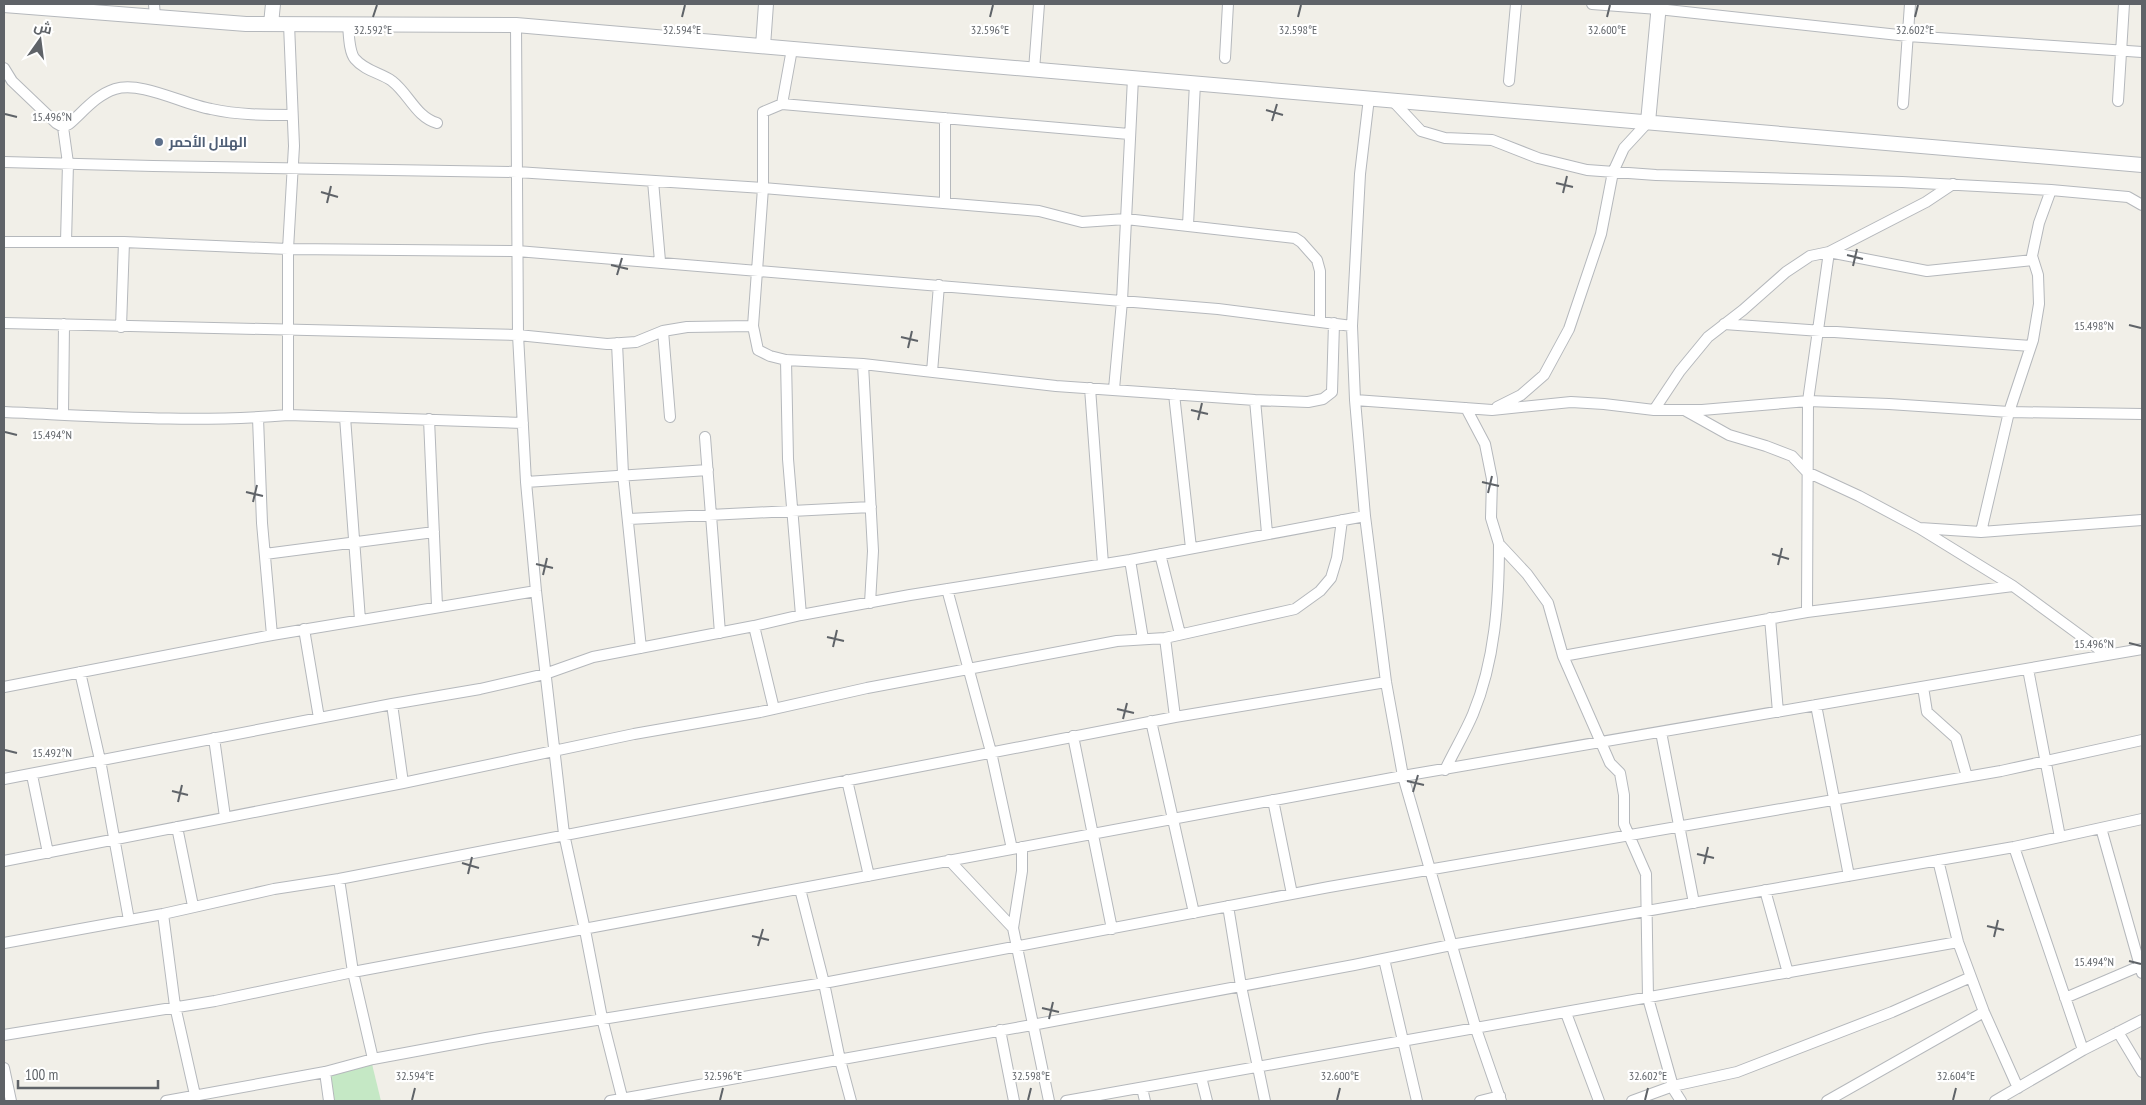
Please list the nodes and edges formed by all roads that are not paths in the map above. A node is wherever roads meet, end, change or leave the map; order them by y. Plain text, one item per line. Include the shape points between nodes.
1 (273, 4) edge
2 (764, 4) edge
3 (1039, 4) edge
4 (1228, 4) edge
5 (1516, 4) edge
6 (1592, 4) edge
7 (1910, 4) edge
8 (2124, 4) edge
9 (11, 5) edge
10 (1658, 6) edge
11 (155, 10) edge
12 (271, 24) junction
13 (289, 24) junction
14 (516, 25) junction
15 (348, 26) junction
16 (1908, 36) junction
17 (763, 46) junction
18 (792, 49) junction
19 (2121, 51) junction
20 (2142, 52) edge
21 (1225, 58) dead end
22 (4, 68) edge
23 (1034, 70) junction
24 (1133, 78) junction
25 (1509, 81) dead end
26 (1195, 84) junction
27 (1369, 98) junction
28 (1392, 100) junction
29 (2118, 101) dead end
30 (782, 104) junction
31 (1903, 104) dead end
32 (292, 115) junction
33 (945, 118) junction
34 (1648, 122) junction
35 (437, 123) dead end
36 (63, 126) junction
37 (1129, 134) junction
38 (4, 162) edge
39 (68, 163) junction
40 (2142, 165) edge
41 (294, 169) junction
42 (517, 172) junction
43 (1613, 172) junction
44 (653, 181) junction
45 (1953, 184) junction
46 (763, 188) junction
47 (2051, 190) junction
48 (945, 203) junction
49 (2142, 205) edge
50 (1126, 218) junction
51 (1188, 225) junction
52 (4, 242) edge
53 (66, 242) junction
54 (124, 242) junction
55 (288, 249) junction
56 (517, 251) junction
57 (1828, 252) junction
58 (2033, 260) junction
59 (660, 261) junction
60 (757, 270) junction
61 (939, 285) junction
62 (1122, 301) junction
63 (1320, 322) junction
64 (4, 323) edge
65 (1334, 323) junction
66 (64, 324) junction
67 (1724, 324) junction
68 (752, 326) junction
69 (1352, 326) junction
70 (121, 327) junction
71 (287, 331) junction
72 (663, 331) junction
73 (1817, 331) junction
74 (518, 335) junction
75 (617, 343) junction
76 (2031, 346) junction
77 (786, 360) junction
78 (863, 364) junction
79 (932, 372) junction
80 (1090, 388) junction
81 (1114, 389) junction
82 (1174, 394) junction
83 (1256, 400) junction
84 (1355, 400) junction
85 (1808, 401) junction
86 (1466, 408) junction
87 (1492, 410) junction
88 (1654, 410) junction
89 (1685, 410) junction
90 (4, 412) edge
91 (2009, 412) junction
92 (64, 414) junction
93 (2142, 414) edge
94 (288, 415) junction
95 (345, 417) junction
96 (670, 417) dead end
97 (258, 418) junction
98 (429, 419) junction
99 (522, 423) junction
100 (705, 437) dead end
101 (708, 470) junction
102 (1807, 472) junction
103 (623, 474) junction
104 (526, 482) junction
105 (871, 507) junction
106 (792, 510) junction
107 (710, 516) junction
108 (1365, 516) junction
109 (629, 519) junction
110 (1342, 520) junction
111 (2142, 520) edge
112 (1918, 528) junction
113 (434, 532) junction
114 (1981, 532) junction
115 (1267, 533) junction
116 (354, 543) junction
117 (1499, 544) junction
118 (1190, 548) junction
119 (265, 554) junction
120 (1160, 554) junction
121 (1130, 560) junction
122 (1103, 564) junction
123 (2013, 586) junction
124 (947, 589) junction
125 (536, 591) junction
126 (870, 603) junction
127 (437, 606) junction
128 (1807, 612) junction
129 (801, 615) junction
130 (1770, 618) junction
131 (360, 620) junction
132 (754, 626) junction
133 (304, 629) junction
134 (720, 633) junction
135 (1180, 634) junction
136 (272, 635) junction
137 (1165, 638) junction
138 (1142, 639) junction
139 (641, 648) junction
140 (2142, 649) edge
141 (2107, 655) junction
142 (1563, 656) junction
143 (2028, 669) junction
144 (968, 670) junction
145 (80, 672) junction
146 (545, 674) junction
147 (1386, 682) junction
148 (4, 687) edge
149 (1923, 687) junction
150 (392, 704) junction
151 (1816, 705) junction
152 (774, 709) junction
153 (1778, 712) junction
154 (1175, 717) junction
155 (319, 718) junction
156 (1151, 721) junction
157 (1662, 732) junction
158 (1073, 736) junction
159 (214, 738) junction
160 (2142, 740) edge
161 (1602, 742) junction
162 (555, 752) junction
163 (991, 752) junction
164 (100, 760) junction
165 (2045, 762) junction
166 (1445, 770) junction
167 (32, 774) junction
168 (1403, 776) junction
169 (1967, 777) junction
170 (4, 779) edge
171 (847, 780) junction
172 (403, 783) junction
173 (1273, 800) junction
174 (1834, 800) junction
175 (225, 817) junction
176 (1174, 818) junction
177 (2142, 820) edge
178 (178, 827) junction
179 (1681, 827) junction
180 (2101, 828) junction
181 (1094, 833) junction
182 (564, 834) junction
183 (1629, 836) junction
184 (2060, 837) junction
185 (114, 839) junction
186 (2014, 847) junction
187 (1017, 848) junction
188 (48, 853) junction
189 (949, 860) junction
190 (1938, 860) junction
191 (4, 862) edge
192 (1430, 871) junction
193 (869, 876) junction
194 (1849, 876) junction
195 (339, 879) junction
196 (800, 889) junction
197 (1765, 890) junction
198 (1292, 894) junction
199 (1694, 903) junction
200 (193, 906) junction
201 (1228, 906) junction
202 (1648, 911) junction
203 (1194, 913) junction
204 (163, 914) junction
205 (129, 920) junction
206 (1013, 928) junction
207 (1112, 928) junction
208 (586, 930) junction
209 (1958, 942) junction
210 (4, 943) edge
211 (1451, 945) junction
212 (1018, 947) junction
213 (1384, 959) junction
214 (2141, 969) edge
215 (353, 972) junction
216 (1788, 973) junction
217 (1971, 977) junction
218 (824, 983) junction
219 (1241, 986) junction
220 (1648, 998) junction
221 (2065, 998) junction
222 (175, 1006) junction
223 (1984, 1012) junction
224 (1566, 1013) junction
225 (602, 1018) junction
226 (2142, 1020) edge
227 (1032, 1025) junction
228 (1476, 1029) junction
229 (1000, 1030) junction
230 (2118, 1032) junction
231 (4, 1035) edge
232 (1403, 1041) junction
233 (2083, 1050) junction
234 (373, 1059) junction
235 (840, 1060) junction
236 (1257, 1067) junction
237 (4, 1068) edge
238 (325, 1072) junction
239 (2142, 1072) edge
240 (1201, 1077) junction
241 (1673, 1086) junction
242 (1142, 1088) junction
243 (2018, 1088) junction
244 (195, 1095) junction
245 (1500, 1099) edge
246 (623, 1100) edge
247 (11, 1101) edge
248 (166, 1101) edge
249 (329, 1101) edge
250 (610, 1101) edge
251 (851, 1101) edge
252 (1014, 1101) edge
253 (1049, 1101) edge
254 (1066, 1101) edge
255 (1145, 1101) edge
256 (1207, 1101) edge
257 (1265, 1101) edge
258 (1417, 1101) edge
259 (1480, 1101) edge
260 (1599, 1101) edge
261 (1632, 1101) edge
262 (1681, 1101) edge
263 (1829, 1101) edge
264 (1995, 1101) edge

1 - 12 street
2 - 17 street
3 - 23 street
4 - 21 street
5 - 25 street
6 - 10 street
7 - 16 street
8 - 19 street
9 - 11 street
10 - 16 street
10 - 34 street
11 - 12 street
12 - 13 street
13 - 15 street
13 - 32 street
14 - 15 street
14 - 17 street
14 - 42 street
15 - 35 street via 355,59 392,81 422,115
16 - 19 street
16 - 31 street
17 - 18 street
18 - 23 street
18 - 30 street
19 - 20 street
19 - 29 street
22 - 36 street via 12,81 56,124
23 - 24 street
24 - 26 street
24 - 37 street
26 - 27 street
26 - 51 street
27 - 28 street
27 - 69 street via 1360,174
28 - 34 street
28 - 43 street via 1421,131 1445,138 1492,140 1538,158 1587,170
30 - 33 street
30 - 46 street via 763,112
32 - 36 street via 257,116 210,109 132,87 115,89 100,96
32 - 41 street
33 - 37 street
33 - 48 street
34 - 40 street
34 - 43 street via 1624,148
36 - 39 street
37 - 50 street
38 - 39 street
39 - 41 street
39 - 53 street
41 - 42 street
41 - 55 street
42 - 44 street
42 - 56 street
43 - 45 street
43 - 87 street via 1601,234 1568,329 1544,375 1521,395
44 - 46 street
44 - 59 street
45 - 47 street
45 - 57 street via 1926,202
46 - 48 street
46 - 60 street
47 - 49 street via 2128,197
47 - 58 street via 2039,223
48 - 50 street via 1040,211 1082,222
50 - 51 street
50 - 62 street
51 - 63 street via 1294,238 1301,242 1317,260 1320,271
52 - 53 street
53 - 54 street
54 - 55 street
54 - 70 street
55 - 56 street
55 - 71 street
56 - 59 street
56 - 74 street
57 - 58 street via 1927,270
57 - 67 street via 1810,256 1786,272
57 - 73 street
58 - 76 street via 2038,275 2040,304
59 - 60 street
60 - 61 street
60 - 68 street
61 - 62 street
61 - 79 street
62 - 63 street
62 - 81 street
63 - 65 street
64 - 66 street
65 - 69 street
65 - 83 street via 1330,395 1308,402
66 - 70 street
66 - 92 street
67 - 73 street
67 - 88 street via 1708,337 1680,371
68 - 72 street via 687,327
68 - 77 street via 758,350
69 - 84 street
70 - 71 street
71 - 74 street
71 - 94 street
72 - 75 street via 636,342
72 - 96 street
73 - 76 street
73 - 85 street
74 - 75 street via 580,343
74 - 99 street
75 - 103 street
76 - 91 street
77 - 78 street
77 - 106 street
78 - 79 street
78 - 105 street
79 - 80 street
80 - 81 street
80 - 122 street
81 - 82 street
82 - 83 street
82 - 118 street
83 - 115 street
84 - 86 street
84 - 108 street
85 - 89 street
85 - 91 street
85 - 102 street
86 - 87 street
86 - 117 street via 1485,444 1492,479 1491,518
87 - 88 street via 1571,402
88 - 89 street
89 - 102 street via 1728,435 1792,456
90 - 92 street
91 - 93 street
91 - 114 street
92 - 97 street via 102,418
94 - 95 street
94 - 97 street
95 - 98 street
95 - 116 street
97 - 119 street
98 - 99 street
98 - 113 street
99 - 104 street
100 - 101 street
101 - 103 street
101 - 107 street
102 - 112 street
102 - 128 street
103 - 104 street
103 - 109 street
104 - 125 street
105 - 106 street
105 - 126 street
106 - 107 street
106 - 129 street
107 - 109 street
107 - 134 street
108 - 110 street
108 - 147 street
109 - 139 street
110 - 115 street
110 - 135 street via 1331,578 1307,602 1295,609
111 - 114 street
112 - 114 street
112 - 123 street
113 - 116 street
113 - 127 street
115 - 118 street
116 - 119 street
116 - 131 street
117 - 142 street via 1548,603
117 - 166 street via 1495,624 1487,674 1473,715
118 - 120 street
119 - 136 street
120 - 121 street
120 - 135 street
121 - 122 street
121 - 138 street
122 - 124 street
123 - 128 street
123 - 141 street
124 - 126 street
124 - 144 street
125 - 127 street
125 - 146 street
126 - 129 street
127 - 131 street
128 - 130 street
129 - 132 street
130 - 142 street
130 - 153 street
131 - 133 street
132 - 134 street
132 - 152 street
133 - 136 street
133 - 155 street
134 - 139 street
135 - 137 street
136 - 145 street
137 - 138 street
137 - 154 street
138 - 144 street via 1060,651
139 - 146 street via 593,657
140 - 141 street
141 - 143 street
142 - 161 street
143 - 149 street
143 - 165 street
144 - 152 street
144 - 163 street
145 - 148 street
145 - 164 street
146 - 150 street
146 - 162 street
147 - 154 street
147 - 168 street
149 - 151 street
149 - 169 street via 1927,712 1956,738
150 - 155 street
150 - 172 street
151 - 153 street
151 - 174 street
152 - 162 street
153 - 157 street
154 - 156 street
155 - 159 street
156 - 158 street
156 - 176 street
157 - 161 street
157 - 179 street
158 - 163 street
158 - 181 street
159 - 164 street
159 - 175 street
160 - 165 street
161 - 166 street
161 - 183 street via 1610,763 1620,774 1624,824
162 - 172 street
162 - 182 street
163 - 171 street
163 - 187 street
164 - 167 street
164 - 185 street
165 - 169 street
165 - 184 street
166 - 168 street
167 - 170 street
167 - 188 street
168 - 173 street
168 - 192 street
169 - 174 street
171 - 182 street
171 - 193 street
172 - 175 street
173 - 176 street
173 - 198 street
174 - 179 street
174 - 194 street
175 - 178 street
176 - 181 street
176 - 203 street
177 - 180 street
178 - 185 street
178 - 200 street
179 - 183 street
179 - 199 street
180 - 184 street
180 - 214 street
181 - 187 street
181 - 207 street
182 - 195 street
182 - 208 street
183 - 192 street
183 - 202 street via 1646,874
184 - 186 street
185 - 188 street
185 - 205 street
186 - 190 street
186 - 221 street
187 - 189 street
187 - 206 street via 1022,871
188 - 191 street
189 - 193 street
189 - 206 street
190 - 194 street
190 - 209 street
192 - 198 street
192 - 211 street
193 - 196 street
194 - 197 street
195 - 200 street
195 - 215 street
196 - 208 street
196 - 218 street
197 - 199 street
197 - 216 street
198 - 201 street
199 - 202 street
200 - 204 street
201 - 203 street
201 - 219 street
202 - 211 street
202 - 220 street
203 - 207 street
204 - 205 street
204 - 222 street
205 - 210 street
206 - 212 street
207 - 212 street
208 - 215 street
208 - 225 street
209 - 216 street
209 - 217 street
211 - 213 street
211 - 228 street
212 - 218 street
212 - 227 street
213 - 219 street
213 - 232 street
214 - 221 street
215 - 222 street via 215,1001
215 - 234 street
216 - 220 street
217 - 223 street
217 - 241 street via 1892,1012 1737,1072
218 - 225 street
218 - 235 street
219 - 227 street
219 - 236 street
220 - 224 street
220 - 241 street
221 - 233 street
222 - 231 street
222 - 244 street
223 - 243 street
223 - 263 street
224 - 228 street
224 - 260 street
225 - 234 street
225 - 246 street
226 - 230 street
227 - 229 street
227 - 253 street
228 - 232 street
228 - 245 street
229 - 235 street
229 - 252 street
230 - 233 street
230 - 239 street
232 - 236 street
232 - 258 street
233 - 243 street
234 - 238 street
235 - 246 street
235 - 251 street
236 - 240 street
236 - 257 street
237 - 247 street
238 - 244 street
238 - 249 street
240 - 242 street
240 - 256 street
241 - 261 street
241 - 262 street
242 - 254 street
242 - 255 street
243 - 264 street
244 - 248 street
245 - 259 street
246 - 250 street

